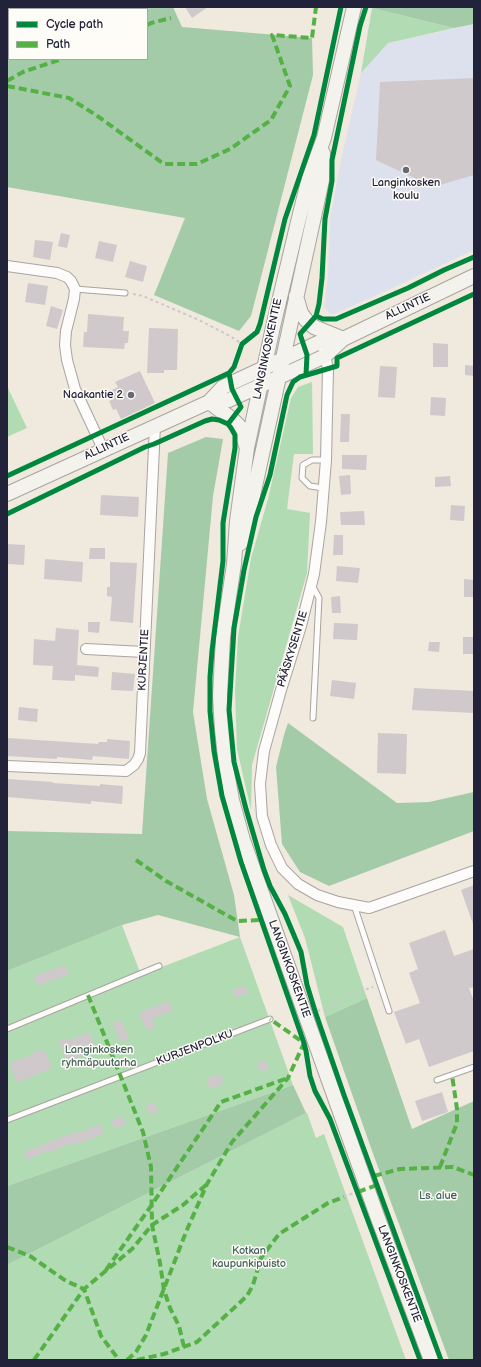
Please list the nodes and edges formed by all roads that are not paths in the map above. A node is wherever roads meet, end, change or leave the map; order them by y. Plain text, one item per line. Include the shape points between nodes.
1 (354, 7) edge
2 (324, 138) junction
3 (7, 266) edge
4 (474, 276) edge
5 (74, 288) junction
6 (125, 293) road end
7 (296, 296) junction
8 (320, 335) junction
9 (343, 339) junction
10 (325, 356) junction
11 (282, 360) junction
12 (264, 368) junction
13 (278, 378) junction
14 (260, 386) junction
15 (209, 402) junction
16 (155, 426) junction
17 (247, 448) junction
18 (103, 449) junction
19 (326, 460) junction
20 (324, 488) junction
21 (7, 494) edge
22 (234, 564) junction
23 (311, 584) junction
24 (86, 649) dead end
25 (144, 652) junction
26 (313, 718) dead end
27 (7, 766) edge
28 (474, 871) edge
29 (354, 905) junction
30 (159, 966) dead end
31 (389, 1011) dead end
32 (270, 1019) dead end
33 (7, 1029) edge
34 (474, 1067) edge
35 (437, 1080) dead end
36 (7, 1120) edge
37 (431, 1360) edge

1 - 2 street, LANGINKOSKENTIE
2 - 7 street, LANGINKOSKENTIE via 322,180
2 - 12 street, LANGINKOSKENTIE via 309,178
3 - 5 street via 57,273 67,277
4 - 9 street, ALLINTIE
5 - 6 lane
5 - 18 street via 74,299 66,330 67,360 75,389
7 - 8 street via 306,320
7 - 11 street, LANGINKOSKENTIE
8 - 9 street
8 - 10 street, PÄÄSKYSENTIE
8 - 11 street, ALLINTIE
9 - 10 street, ALLINTIE
10 - 13 street, ALLINTIE
10 - 19 street, PÄÄSKYSENTIE via 328,369
11 - 12 street, ALLINTIE
11 - 13 street, LANGINKOSKENTIE
12 - 14 street, LANGINKOSKENTIE
12 - 15 street, ALLINTIE via 223,387
13 - 14 street, ALLINTIE
13 - 22 street, LANGINKOSKENTIE via 247,523
14 - 15 street, ALLINTIE via 229,400
14 - 17 street, LANGINKOSKENTIE
15 - 16 street, ALLINTIE
15 - 17 street via 239,426
16 - 18 street, ALLINTIE
16 - 25 street, KURJENTIE
17 - 22 street, LANGINKOSKENTIE via 236,521
18 - 21 street, ALLINTIE
19 - 20 street, PÄÄSKYSENTIE
19 - 20 lane via 312,460 304,465 302,478 310,486
20 - 23 street, PÄÄSKYSENTIE
22 - 37 street, LANGINKOSKENTIE via 224,637 220,696 226,767 232,800 243,840 310,1011 376,1213
23 - 26 lane via 319,598
23 - 29 street, PÄÄSKYSENTIE via 264,751 260,784 262,816 271,845 282,868 298,884 317,895
24 - 25 street
25 - 27 street, KURJENTIE via 140,753 134,765 126,771
28 - 29 street, PÄÄSKYSENTIE via 369,908
29 - 31 lane
30 - 33 lane
32 - 36 lane, KURJENPOLKU
34 - 35 lane

